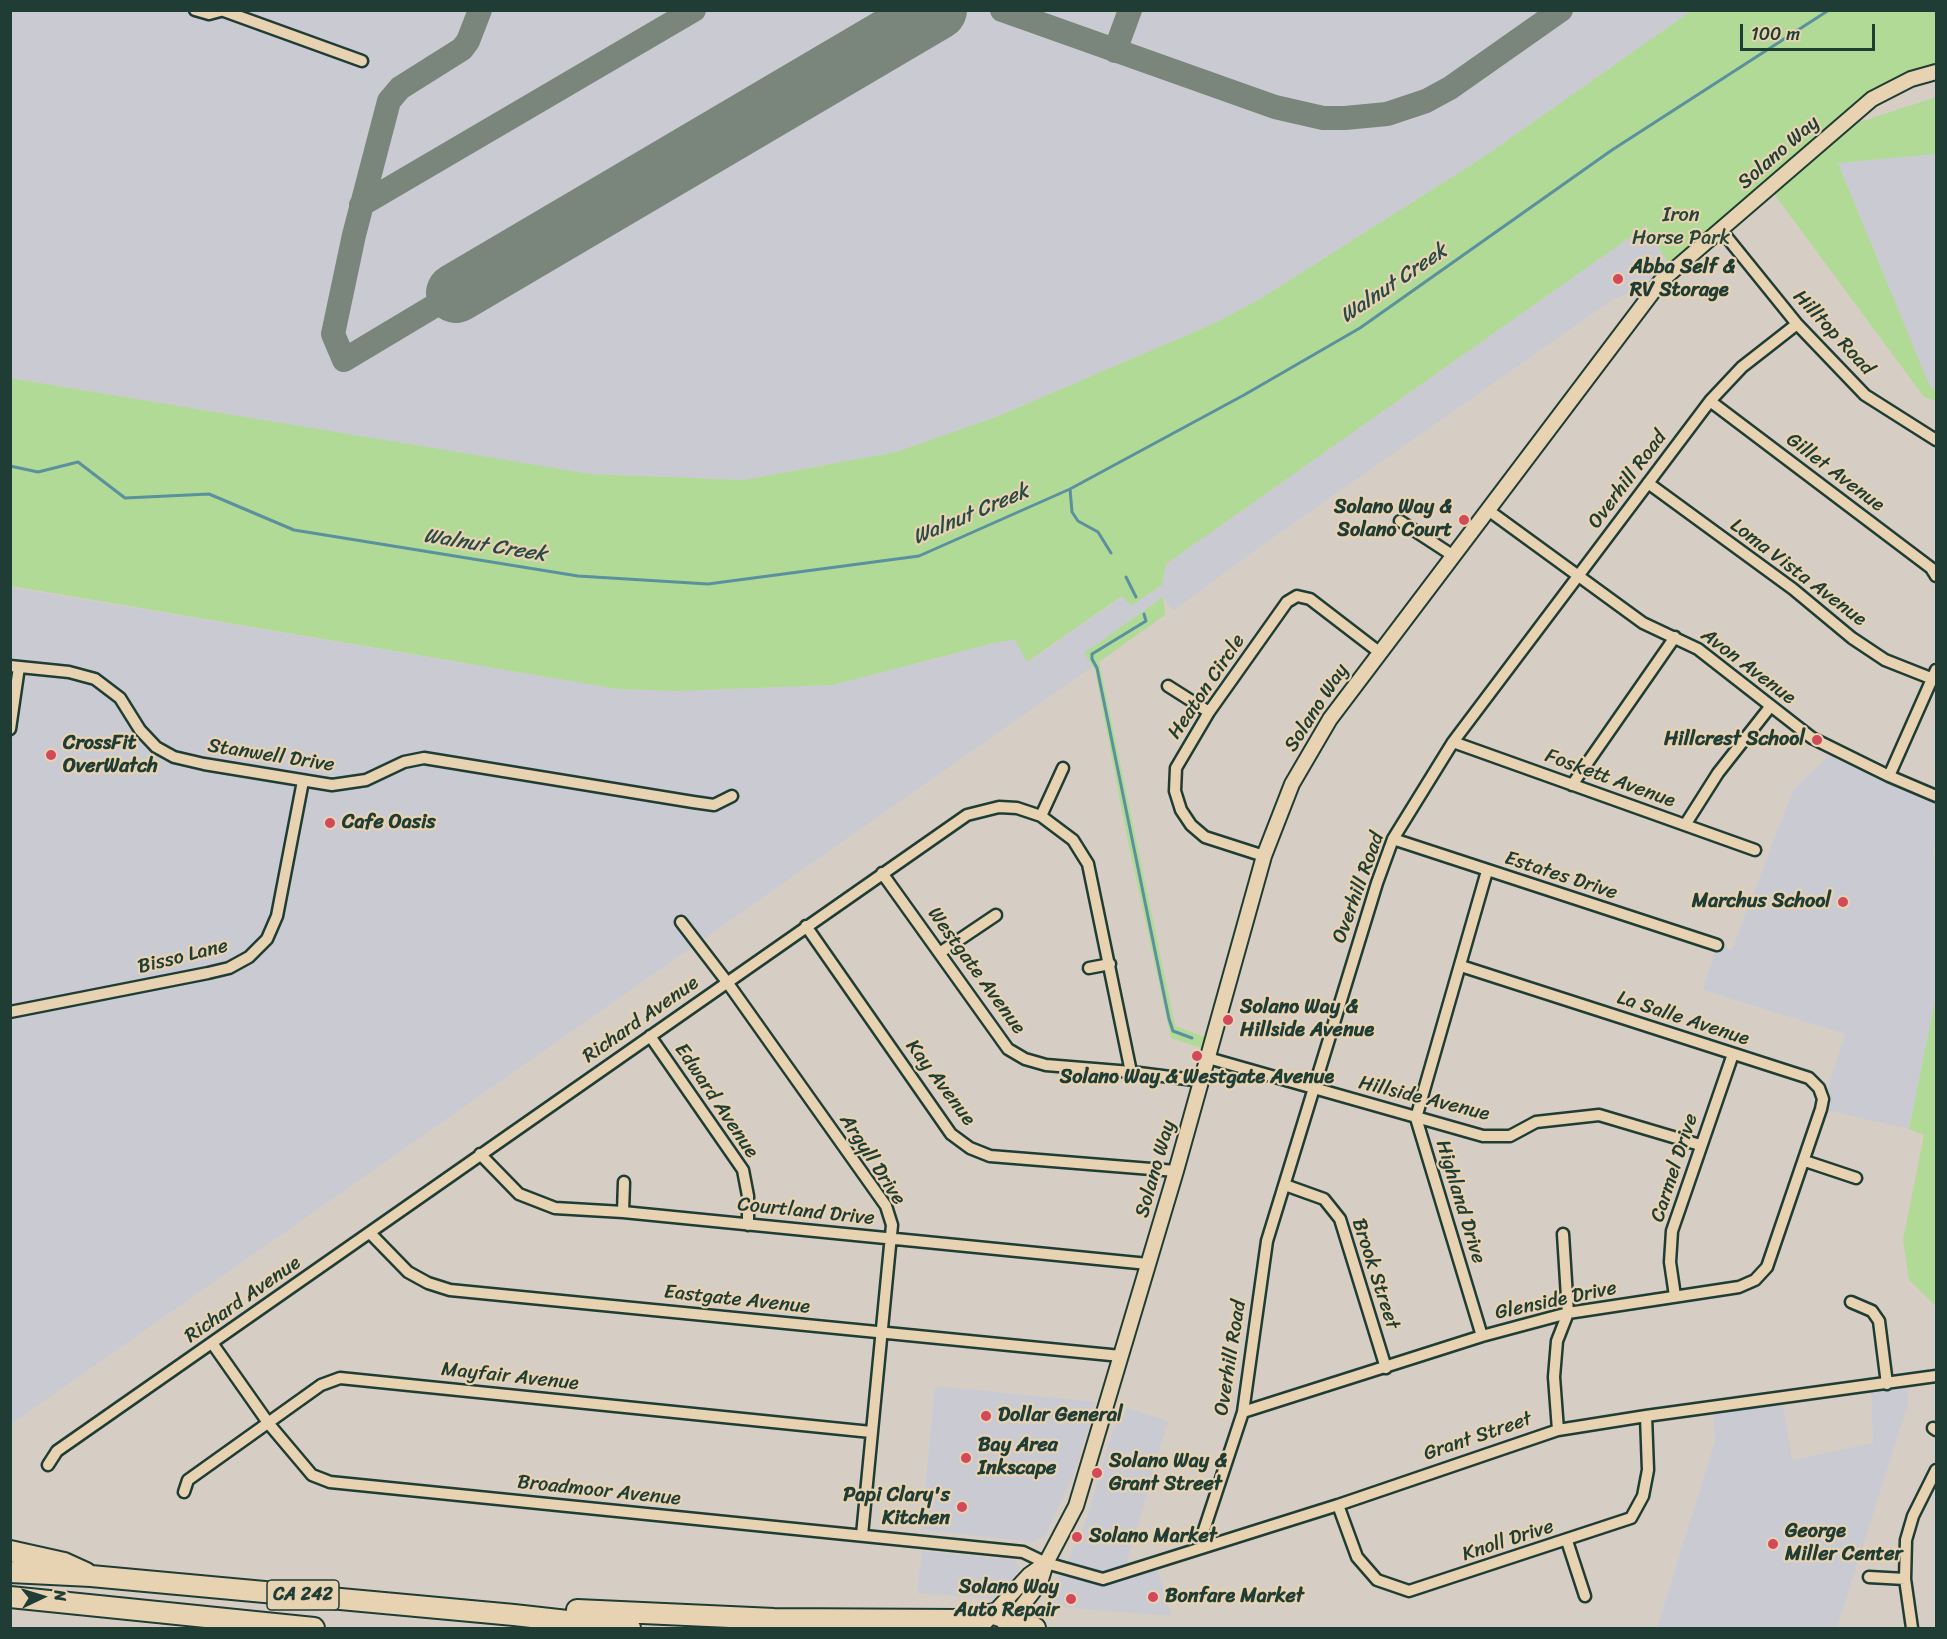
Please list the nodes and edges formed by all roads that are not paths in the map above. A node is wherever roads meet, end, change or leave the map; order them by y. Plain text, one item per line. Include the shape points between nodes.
1 (195, 10) edge
2 (224, 11) edge
3 (362, 61) dead end
4 (1936, 72) edge
5 (1721, 230) junction
6 (1797, 324) junction
7 (1710, 401) junction
8 (1936, 440) edge
9 (1648, 483) junction
10 (1488, 510) junction
11 (1400, 520) dead end
12 (1452, 555) junction
13 (1578, 576) junction
14 (1936, 576) edge
15 (1675, 637) junction
16 (1379, 652) junction
17 (15, 666) edge
18 (1935, 674) edge
19 (1168, 686) dead end
20 (1770, 707) junction
21 (1209, 712) junction
22 (10, 729) edge
23 (1454, 742) junction
24 (1063, 768) dead end
25 (1888, 776) junction
26 (303, 781) junction
27 (1572, 785) junction
28 (732, 796) dead end
29 (1936, 796) edge
30 (1041, 816) junction
31 (1685, 825) junction
32 (1394, 839) junction
33 (1755, 850) dead end
34 (1264, 856) junction
35 (1487, 871) junction
36 (882, 873) junction
37 (996, 915) dead end
38 (681, 922) dead end
39 (806, 926) junction
40 (1717, 945) dead end
41 (940, 952) junction
42 (1110, 964) junction
43 (1461, 966) junction
44 (1089, 968) dead end
45 (727, 982) junction
46 (10, 1012) edge
47 (650, 1036) junction
48 (1733, 1054) junction
49 (1208, 1058) junction
50 (1131, 1072) junction
51 (1202, 1081) junction
52 (1313, 1089) junction
53 (1416, 1118) junction
54 (1700, 1145) junction
55 (480, 1154) junction
56 (1805, 1161) junction
57 (1176, 1171) junction
58 (1856, 1178) dead end
59 (624, 1182) dead end
60 (1285, 1185) junction
61 (623, 1212) junction
62 (748, 1225) junction
63 (370, 1233) junction
64 (1563, 1234) dead end
65 (892, 1239) junction
66 (1148, 1264) junction
67 (1675, 1296) junction
68 (1851, 1302) dead end
69 (1568, 1313) junction
70 (881, 1333) junction
71 (1482, 1336) junction
72 (212, 1343) junction
73 (1121, 1356) junction
74 (1386, 1368) junction
75 (1936, 1376) edge
76 (1887, 1384) junction
77 (1243, 1412) junction
78 (1646, 1416) junction
79 (269, 1424) junction
80 (1558, 1430) junction
81 (872, 1432) junction
82 (48, 1465) dead end
83 (1936, 1470) edge
84 (184, 1492) dead end
85 (1338, 1505) junction
86 (862, 1535) junction
87 (1567, 1541) junction
88 (1206, 1546) junction
89 (10, 1551) edge
90 (1046, 1563) junction
91 (10, 1572) edge
92 (91, 1576) junction
93 (1869, 1577) dead end
94 (1905, 1579) junction
95 (1585, 1596) dead end
96 (10, 1597) edge
97 (34, 1600) junction
98 (10, 1607) edge
99 (514, 1615) junction
100 (988, 1623) edge
101 (314, 1629) edge
102 (630, 1629) edge
103 (1035, 1629) edge
104 (1912, 1629) edge

1 - 2 street via 209,14
2 - 3 street
4 - 5 street, Solano Way via 1911,79 1872,99
5 - 6 street, Hilltop Road
5 - 10 street, Solano Way via 1661,281
6 - 7 street, Overhill Road via 1742,367
6 - 8 street, Hilltop Road via 1865,395
7 - 9 street, Overhill Road
7 - 14 street, Gillet Avenue via 1931,568
9 - 13 street, Overhill Road
9 - 18 street, Loma Vista Avenue via 1885,660
10 - 12 street, Solano Way
10 - 13 street, Avon Avenue
11 - 12 street
12 - 16 street, Solano Way
13 - 15 street, Avon Avenue via 1642,623
13 - 23 street, Overhill Road
15 - 20 street, Avon Avenue via 1698,649
15 - 27 street
16 - 21 street, Heaton Circle via 1310,598 1297,596 1287,602
16 - 34 street, Solano Way via 1330,719 1292,784
17 - 22 street
17 - 26 street, Stanwell Drive via 96,679 120,698 148,739 174,756
18 - 25 street
19 - 21 street
20 - 25 street, Avon Avenue via 1812,738
20 - 31 street via 1718,773
21 - 34 street, Heaton Circle via 1176,768 1175,791 1181,810 1205,837
23 - 27 street, Foskett Avenue
23 - 32 street, Overhill Road
24 - 30 street
25 - 29 street, Avon Avenue
26 - 28 street, Stanwell Drive via 353,784 404,762 424,758 693,802 714,804
26 - 46 street, Bisso Lane via 277,916 267,939 249,957 208,973
27 - 31 street, Foskett Avenue
30 - 36 street, Richard Avenue via 999,807 967,815
30 - 42 street, Richard Avenue via 1073,840 1088,864
31 - 33 street, Foskett Avenue
32 - 35 street, Estates Drive
32 - 52 street, Overhill Road
34 - 49 street, Solano Way
35 - 40 street, Estates Drive
35 - 43 street
36 - 39 street, Richard Avenue
36 - 41 street, Westgate Avenue
37 - 41 street
38 - 45 street, Argyll Drive
39 - 45 street, Richard Avenue
39 - 57 street, Kay Avenue via 951,1134 970,1148 990,1156
41 - 50 street, Westgate Avenue via 1008,1049 1024,1059 1046,1065
42 - 44 street
42 - 50 street, Richard Avenue
43 - 48 street, La Salle Avenue
43 - 53 street
45 - 47 street, Richard Avenue
45 - 65 street, Argyll Drive via 886,1206
47 - 55 street, Richard Avenue
47 - 62 street, Edward Avenue via 743,1170
48 - 54 street, Carmel Drive
48 - 56 street, La Salle Avenue via 1809,1078 1819,1088 1821,1109
49 - 51 street, Solano Way
49 - 52 street, Hillside Avenue
50 - 51 street, Westgate Avenue
51 - 57 street, Solano Way
52 - 53 street, Hillside Avenue
52 - 60 street, Overhill Road
53 - 54 street, Hillside Avenue via 1483,1136 1510,1136 1536,1122 1599,1115
53 - 71 street, Highland Drive
54 - 67 street, Carmel Drive via 1672,1231 1670,1262
55 - 61 street, Courtland Drive via 519,1194 555,1208
55 - 63 street, Richard Avenue
56 - 58 street
56 - 67 street, Glenside Drive via 1767,1267 1755,1280 1739,1287
57 - 66 street, Solano Way
59 - 61 street
60 - 74 street, Brook Street via 1324,1199 1340,1219
60 - 77 street, Overhill Road via 1267,1242
61 - 62 street, Courtland Drive
62 - 65 street, Courtland Drive
63 - 70 street, Eastgate Avenue via 408,1272 450,1290
63 - 72 street, Richard Avenue
64 - 69 street
65 - 66 street, Courtland Drive
65 - 70 street, Argyll Drive
66 - 73 street, Solano Way
67 - 69 street, Glenside Drive
68 - 76 street via 1872,1311 1879,1321
69 - 71 street, Glenside Drive
69 - 80 street via 1557,1341 1554,1377
70 - 73 street, Eastgate Avenue
70 - 81 street, Argyll Drive
71 - 74 street, Glenside Drive
72 - 79 street, Broadmoor Avenue
72 - 82 street, Richard Avenue via 57,1451
73 - 90 street, Solano Way via 1076,1506
74 - 77 street, Glenside Drive
75 - 76 street, Grant Street
76 - 78 street, Grant Street
77 - 88 street, Overhill Road via 1202,1536
78 - 80 street, Grant Street
78 - 87 street, Knoll Drive via 1648,1470 1643,1496 1631,1518
79 - 81 street, Mayfair Avenue via 321,1385 340,1378
79 - 84 street, Mayfair Avenue via 188,1480
79 - 86 street, Broadmoor Avenue via 312,1475 330,1482
80 - 85 street, Grant Street
81 - 86 street, Argyll Drive
83 - 94 street via 1912,1516 1906,1540
85 - 87 street, Knoll Drive via 1357,1557 1377,1580 1409,1591
85 - 88 street, Grant Street
86 - 90 street, Broadmoor Avenue via 1023,1552
87 - 95 street
88 - 90 street, Grant Street via 1103,1579
89 - 92 highway via 64,1563
90 - 100 street via 1029,1575
90 - 100 street via 1040,1583
91 - 92 highway, CA 242
92 - 99 highway, CA 242
93 - 94 street
94 - 104 street
96 - 97 highway, CA 242
97 - 98 highway
97 - 101 highway, CA 242
99 - 100 highway via 529,1606 774,1619
99 - 102 highway, CA 242
100 - 103 highway

